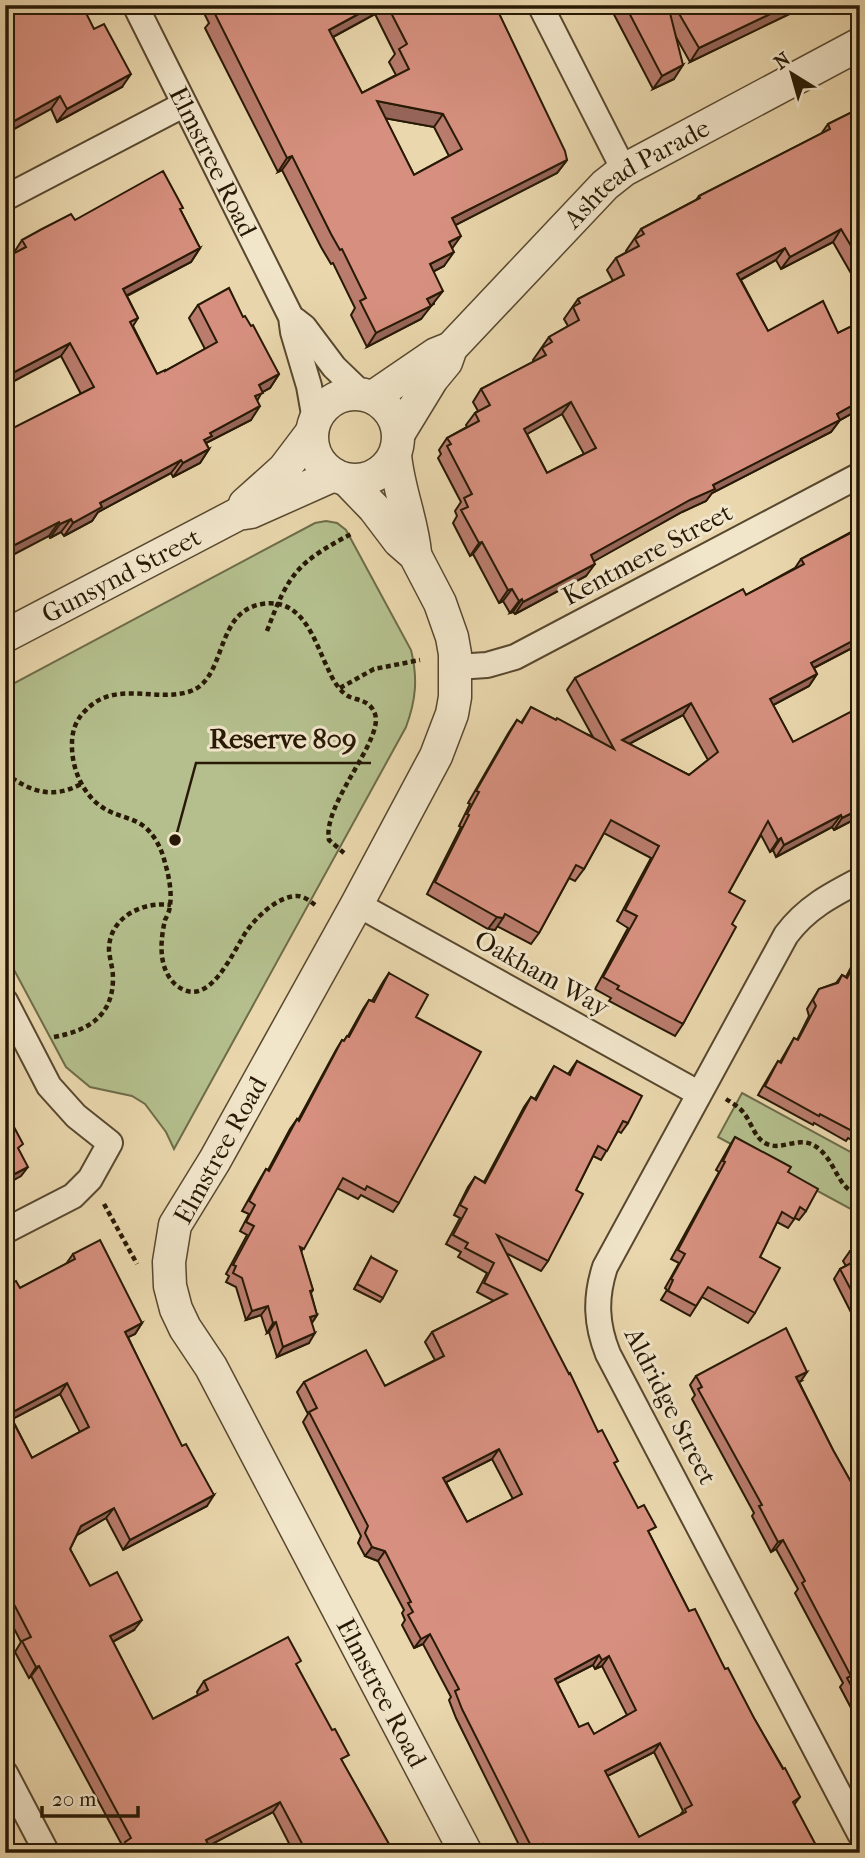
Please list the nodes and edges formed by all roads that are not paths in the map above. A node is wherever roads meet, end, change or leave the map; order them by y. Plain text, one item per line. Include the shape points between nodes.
1 (135, 5) edge
2 (540, 5) edge
3 (860, 44) edge
4 (183, 105) junction
5 (624, 170) junction
6 (5, 198) edge
7 (292, 317) junction
8 (451, 348) junction
9 (368, 395) junction
10 (313, 426) junction
11 (397, 444) junction
12 (860, 475) edge
13 (341, 477) junction
14 (238, 514) junction
15 (415, 555) junction
16 (5, 636) edge
17 (456, 667) junction
18 (860, 880) edge
19 (357, 904) junction
20 (5, 1000) edge
21 (698, 1093) junction
22 (5, 1231) edge
23 (5, 1773) edge
24 (860, 1835) edge
25 (47, 1853) edge
26 (466, 1853) edge

1 - 4 street, Elmstree Road
2 - 5 street
3 - 5 street, Ashtead Parade
4 - 6 street
4 - 7 street, Elmstree Road
5 - 8 street, Ashtead Parade via 605,184
7 - 9 street, Elmstree Road via 334,367
7 - 10 street, Elmstree Road via 309,386
8 - 9 street, Ashtead Parade
8 - 11 street, Ashtead Parade
9 - 10 street via 339,396 329,402
9 - 11 street via 391,411
10 - 13 street via 316,457
10 - 14 street, Gunsynd Street via 284,469
11 - 13 street via 388,465 370,478
11 - 15 street, Elmstree Road via 397,481
12 - 17 street, Kentmere Street via 515,657 487,666
13 - 14 street, Gunsynd Street
13 - 15 street, Elmstree Road
14 - 16 street, Gunsynd Street
15 - 17 street, Elmstree Road via 446,620
17 - 19 street, Elmstree Road via 452,714 436,756
18 - 21 street, Aldridge Street via 813,905 795,922
19 - 21 street, Oakham Way
19 - 26 street, Elmstree Road via 175,1225 170,1286 185,1328 211,1367
20 - 22 street via 49,1086 110,1143 90,1179 73,1196
21 - 24 street, Aldridge Street via 605,1267 597,1294 601,1336
23 - 25 street

